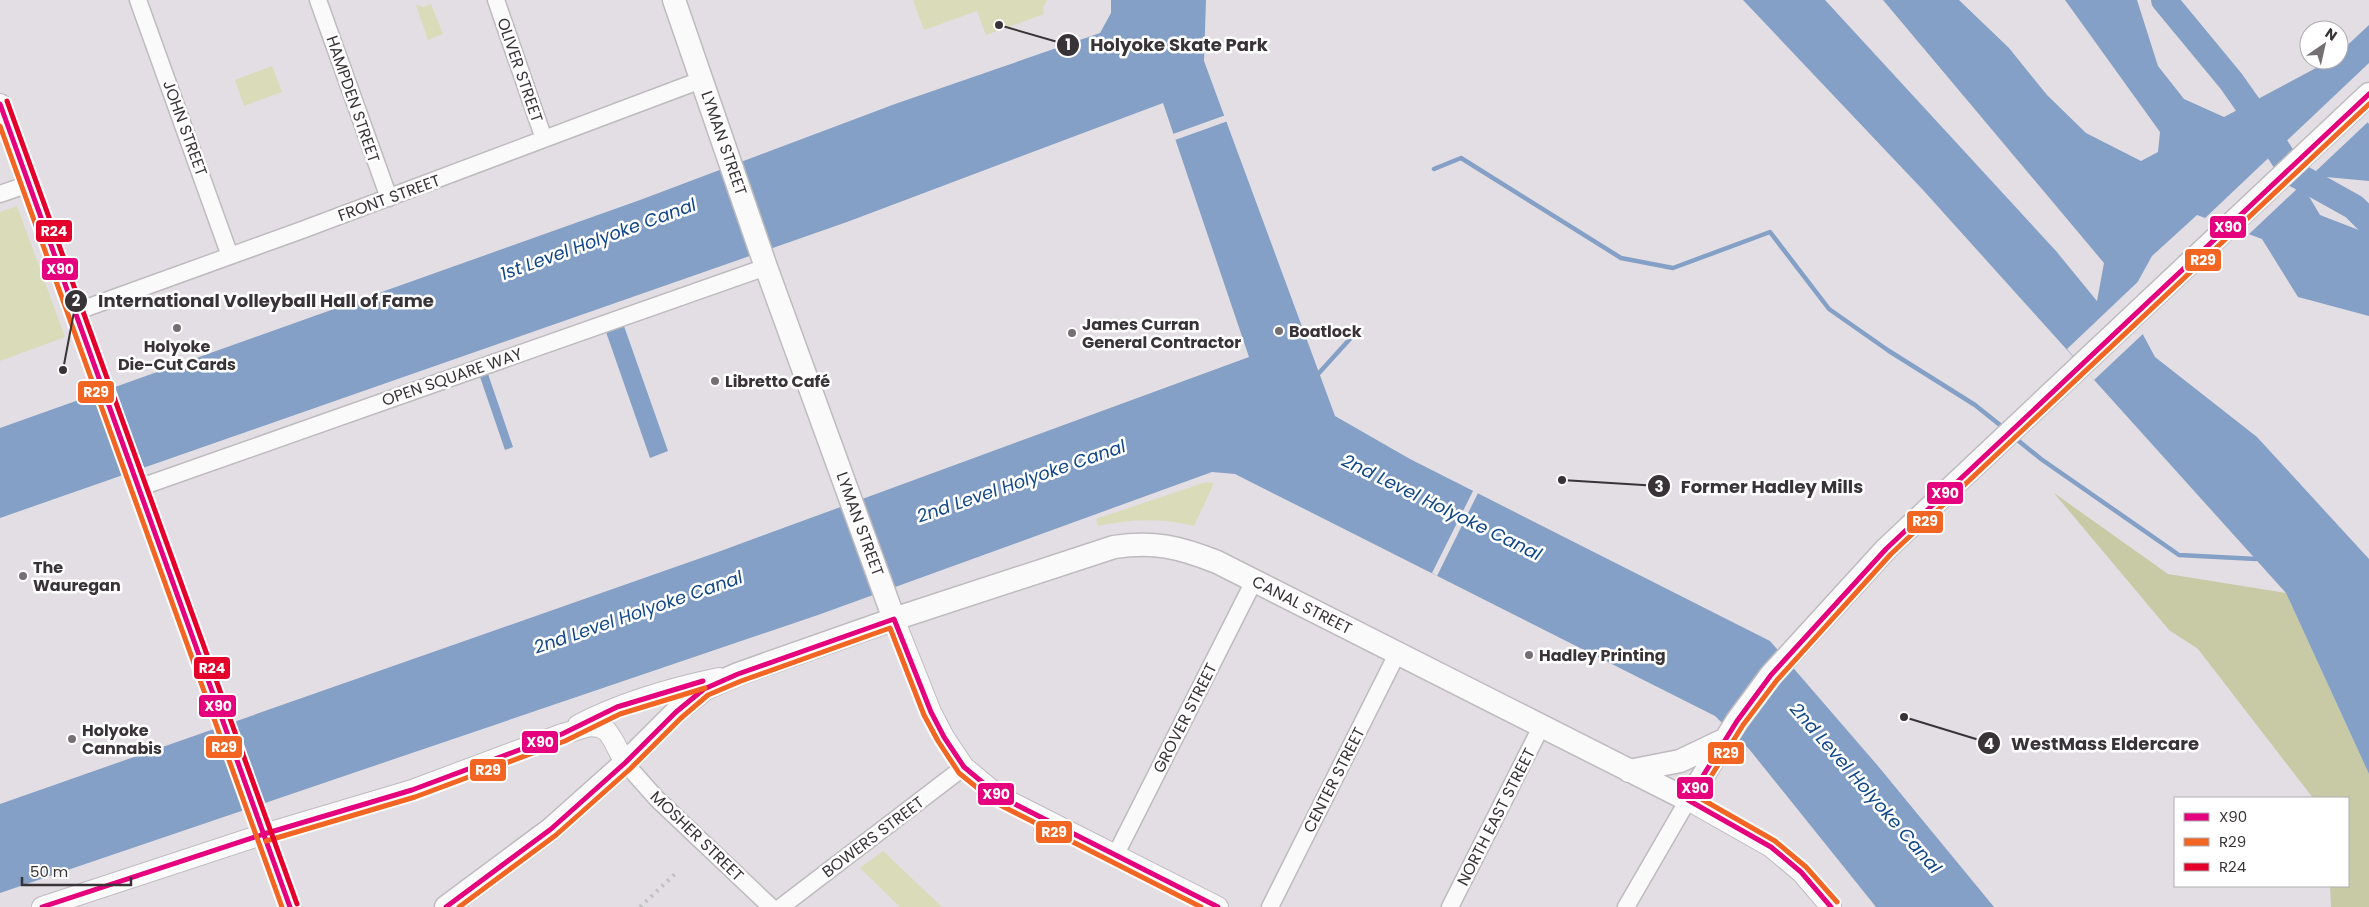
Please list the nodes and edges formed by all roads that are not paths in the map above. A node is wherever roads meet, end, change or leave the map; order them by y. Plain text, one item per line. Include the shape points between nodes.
1 (138, 0) edge
2 (318, 0) edge
3 (496, 0) edge
4 (674, 0) edge
5 (701, 80) junction
6 (2369, 94) edge
7 (0, 104) edge
8 (544, 139) junction
9 (29, 184) junction
10 (0, 194) edge
11 (389, 198) junction
12 (230, 256) junction
13 (764, 262) junction
14 (75, 312) junction
15 (137, 484) junction
16 (1254, 581) junction
17 (894, 619) junction
18 (1397, 654) junction
19 (738, 674) junction
20 (1542, 728) junction
21 (562, 734) junction
22 (1726, 738) junction
23 (625, 763) junction
24 (964, 767) junction
25 (1629, 771) junction
26 (1688, 800) junction
27 (260, 824) junction
28 (1115, 856) junction
29 (42, 907) edge
30 (290, 907) edge
31 (446, 907) edge
32 (771, 907) edge
33 (781, 907) edge
34 (1218, 907) edge
35 (1270, 907) edge
36 (1450, 907) edge
37 (1626, 907) edge
38 (1831, 907) edge

1 - 12 street, JOHN STREET
2 - 11 street, HAMPDEN STREET
3 - 8 street, OLIVER STREET
4 - 5 main road, LYMAN STREET
5 - 8 street, FRONT STREET
5 - 13 main road, LYMAN STREET
6 - 22 main road via 1886,549 1771,675
7 - 9 street
8 - 11 street, FRONT STREET
9 - 10 street
9 - 14 street
11 - 12 street, FRONT STREET
12 - 14 street, FRONT STREET
13 - 15 street, OPEN SQUARE WAY
13 - 17 main road, LYMAN STREET
14 - 15 street
15 - 27 street
16 - 17 main road, CANAL STREET via 1192,552 1138,543 1114,547
16 - 18 main road, CANAL STREET
16 - 28 street, GROVER STREET
17 - 19 main road, CANAL STREET
17 - 24 street, LYMAN STREET via 944,738
18 - 20 main road, CANAL STREET
18 - 35 street, CENTER STREET
19 - 21 street via 688,685 617,707
19 - 23 main road, CANAL STREET via 695,695
20 - 25 main road, CANAL STREET
20 - 36 street, NORTH EAST STREET
21 - 23 street via 590,726 599,727 614,740
21 - 27 street via 412,790
22 - 25 main road via 1680,761
22 - 26 main road
23 - 31 main road, CANAL STREET via 551,830
23 - 32 street, MOSHER STREET via 657,799
24 - 28 street, LYMAN STREET via 999,796
24 - 33 street, BOWERS STREET
25 - 26 main road, CANAL STREET
26 - 37 street
26 - 38 street via 1771,847 1801,872
27 - 29 street
27 - 30 street
28 - 34 street, LYMAN STREET

